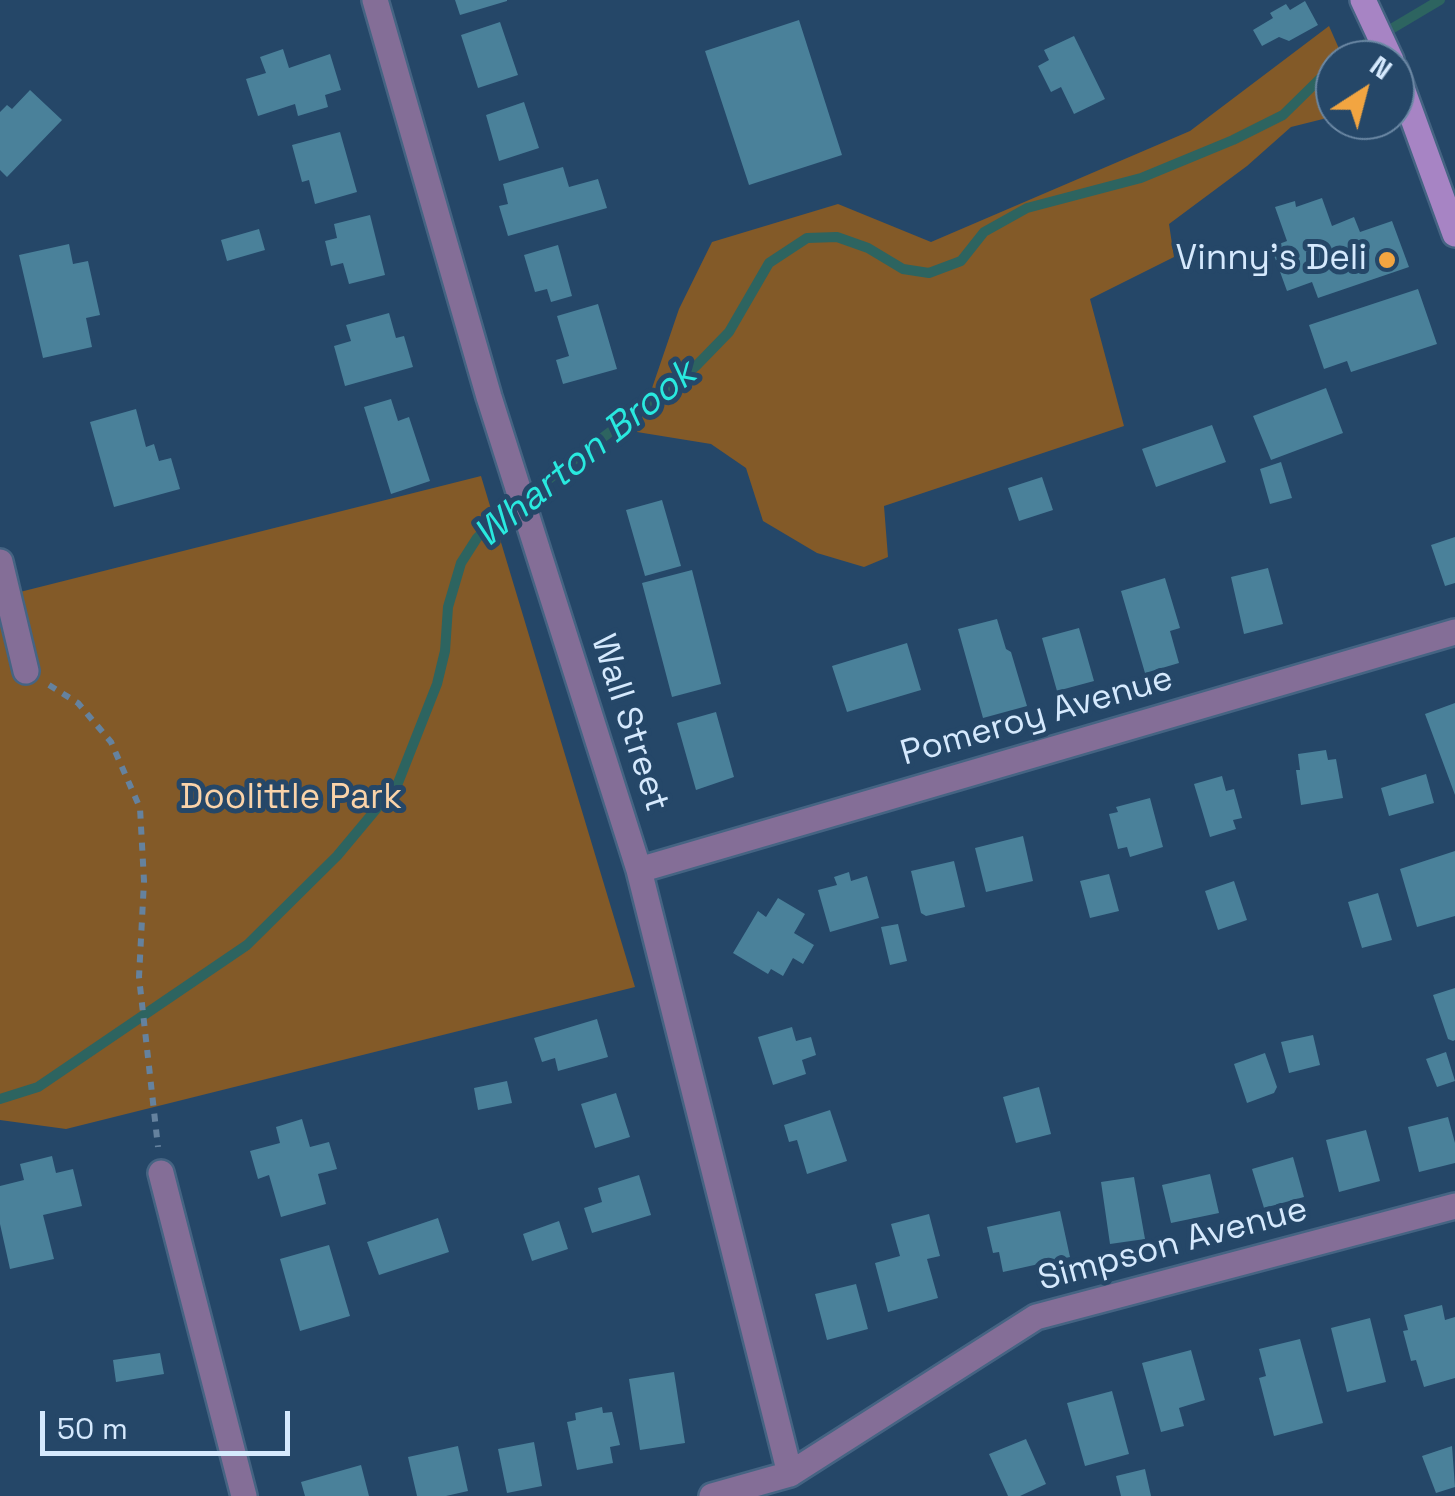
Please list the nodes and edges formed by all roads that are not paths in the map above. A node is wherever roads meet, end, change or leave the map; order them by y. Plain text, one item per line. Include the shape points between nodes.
1 (376, 0) edge
2 (1365, 3) edge
3 (1382, 40) edge
4 (1415, 125) edge
5 (1455, 234) edge
6 (0, 562) edge
7 (1455, 632) edge
8 (26, 671) road end
9 (639, 870) junction
10 (161, 1173) road end
11 (1455, 1206) edge
12 (790, 1474) junction
13 (244, 1496) edge
14 (712, 1496) edge

1 - 9 street, Wall Street via 515,478
2 - 3 main road
4 - 5 main road
6 - 8 street
7 - 9 street, Pomeroy Avenue
9 - 12 street, Wall Street
10 - 13 street
11 - 12 street, Simpson Avenue via 1036,1317
12 - 14 street, Simpson Avenue

